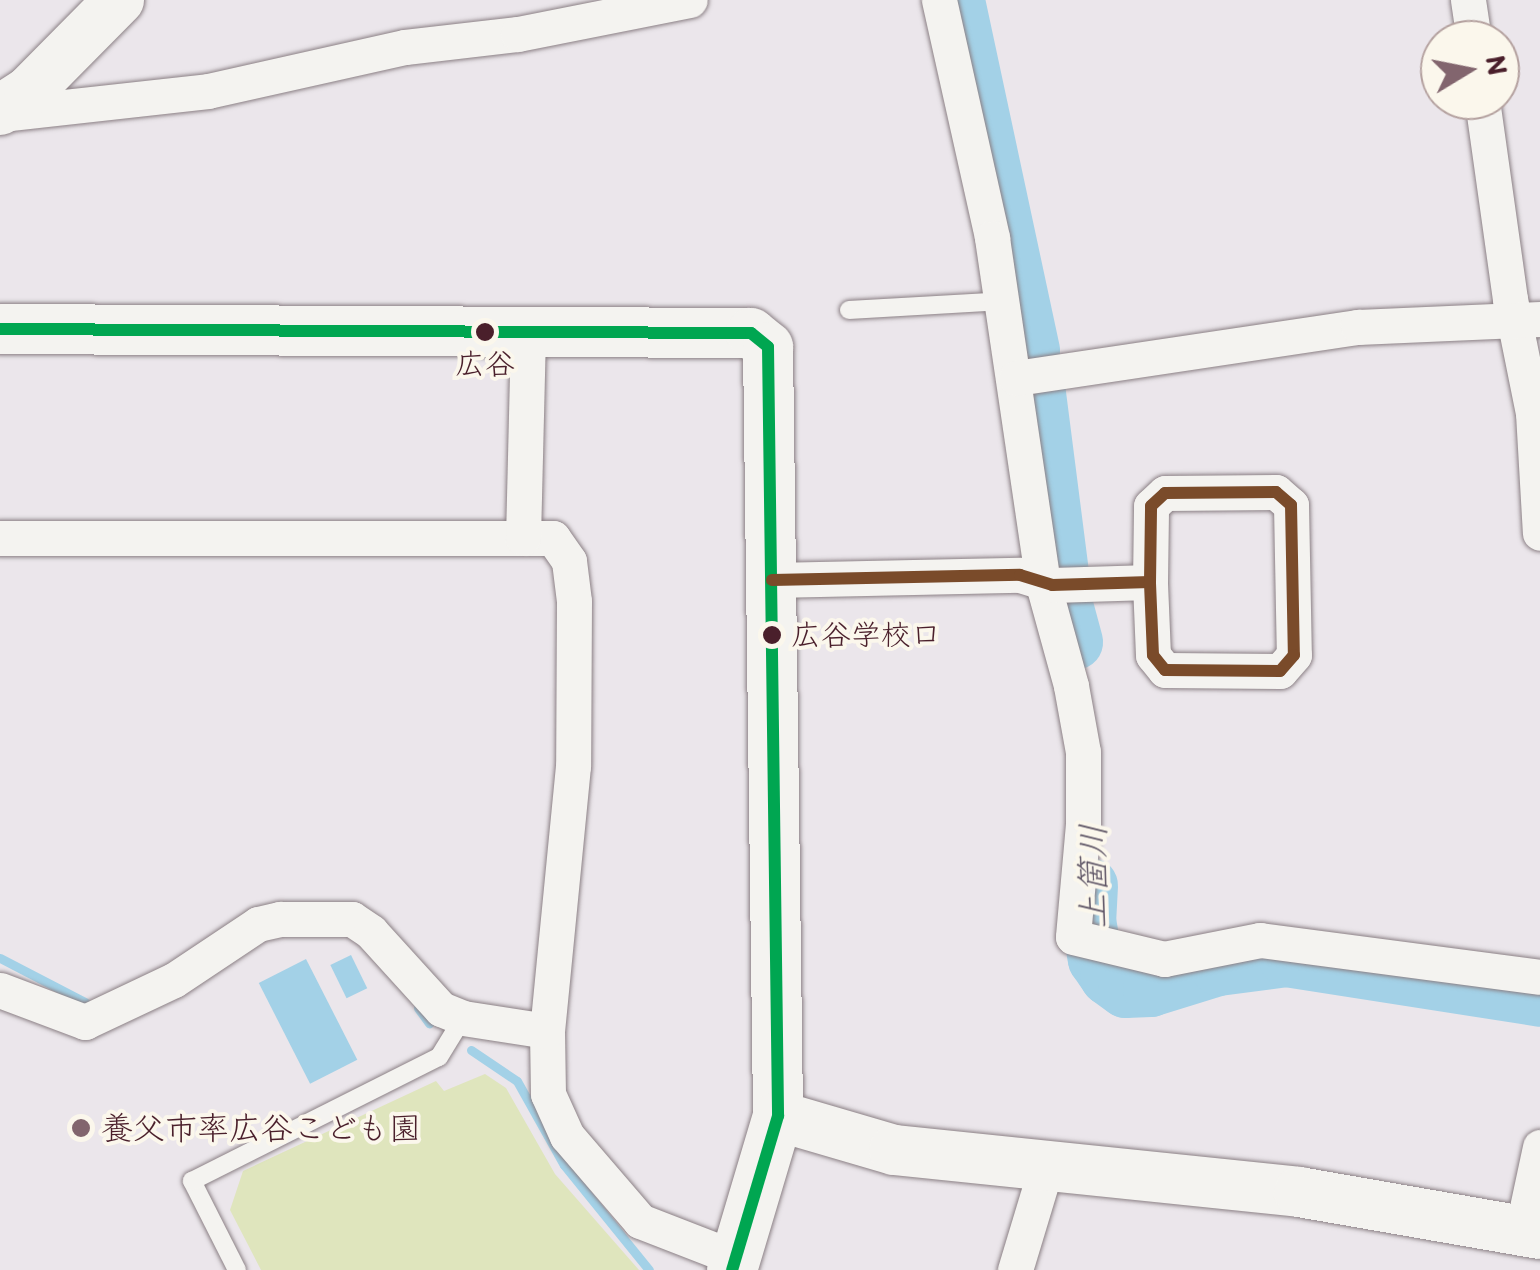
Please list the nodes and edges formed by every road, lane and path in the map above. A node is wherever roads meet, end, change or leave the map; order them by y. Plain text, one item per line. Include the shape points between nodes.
1 (119, 0) edge
2 (690, 0) edge
3 (939, 0) edge
4 (0, 112) edge
5 (1486, 120) edge
6 (1002, 301) junction
7 (849, 310) dead end
8 (1528, 319) edge
9 (0, 324) edge
10 (528, 332) junction
11 (1016, 378) junction
12 (1540, 533) edge
13 (0, 538) edge
14 (523, 538) junction
15 (772, 580) junction
16 (1150, 582) junction
17 (1055, 584) junction
18 (1540, 977) edge
19 (0, 990) edge
20 (463, 1018) junction
21 (547, 1032) junction
22 (778, 1116) junction
23 (1540, 1148) edge
24 (1047, 1164) junction
25 (1531, 1233) edge
26 (735, 1265) edge
27 (237, 1270) edge
28 (1014, 1270) edge

1 - 4 main road
2 - 4 street via 405,48 208,90
3 - 6 street
5 - 8 street
6 - 7 lane
6 - 11 street
8 - 11 street via 1358,327
8 - 12 street
9 - 10 main road
10 - 14 street
10 - 15 main road via 751,334 768,347
11 - 17 street
13 - 14 street
14 - 21 street via 553,538 569,561 574,601 573,766
15 - 17 street via 1020,576
15 - 22 main road
16 - 16 street via 1152,506 1165,493 1276,492 1292,505 1294,655 1280,671 1165,670 1153,655
16 - 17 street
17 - 18 street via 1083,752 1072,937 1164,959 1260,940
19 - 20 street via 85,1022 174,980 258,924 352,919 441,1008
20 - 21 street
20 - 27 lane via 439,1057 192,1181
21 - 26 street via 548,1094 566,1136 640,1221
22 - 24 main road via 894,1150
22 - 26 main road
23 - 25 street
24 - 25 main road via 1299,1192
24 - 28 street

